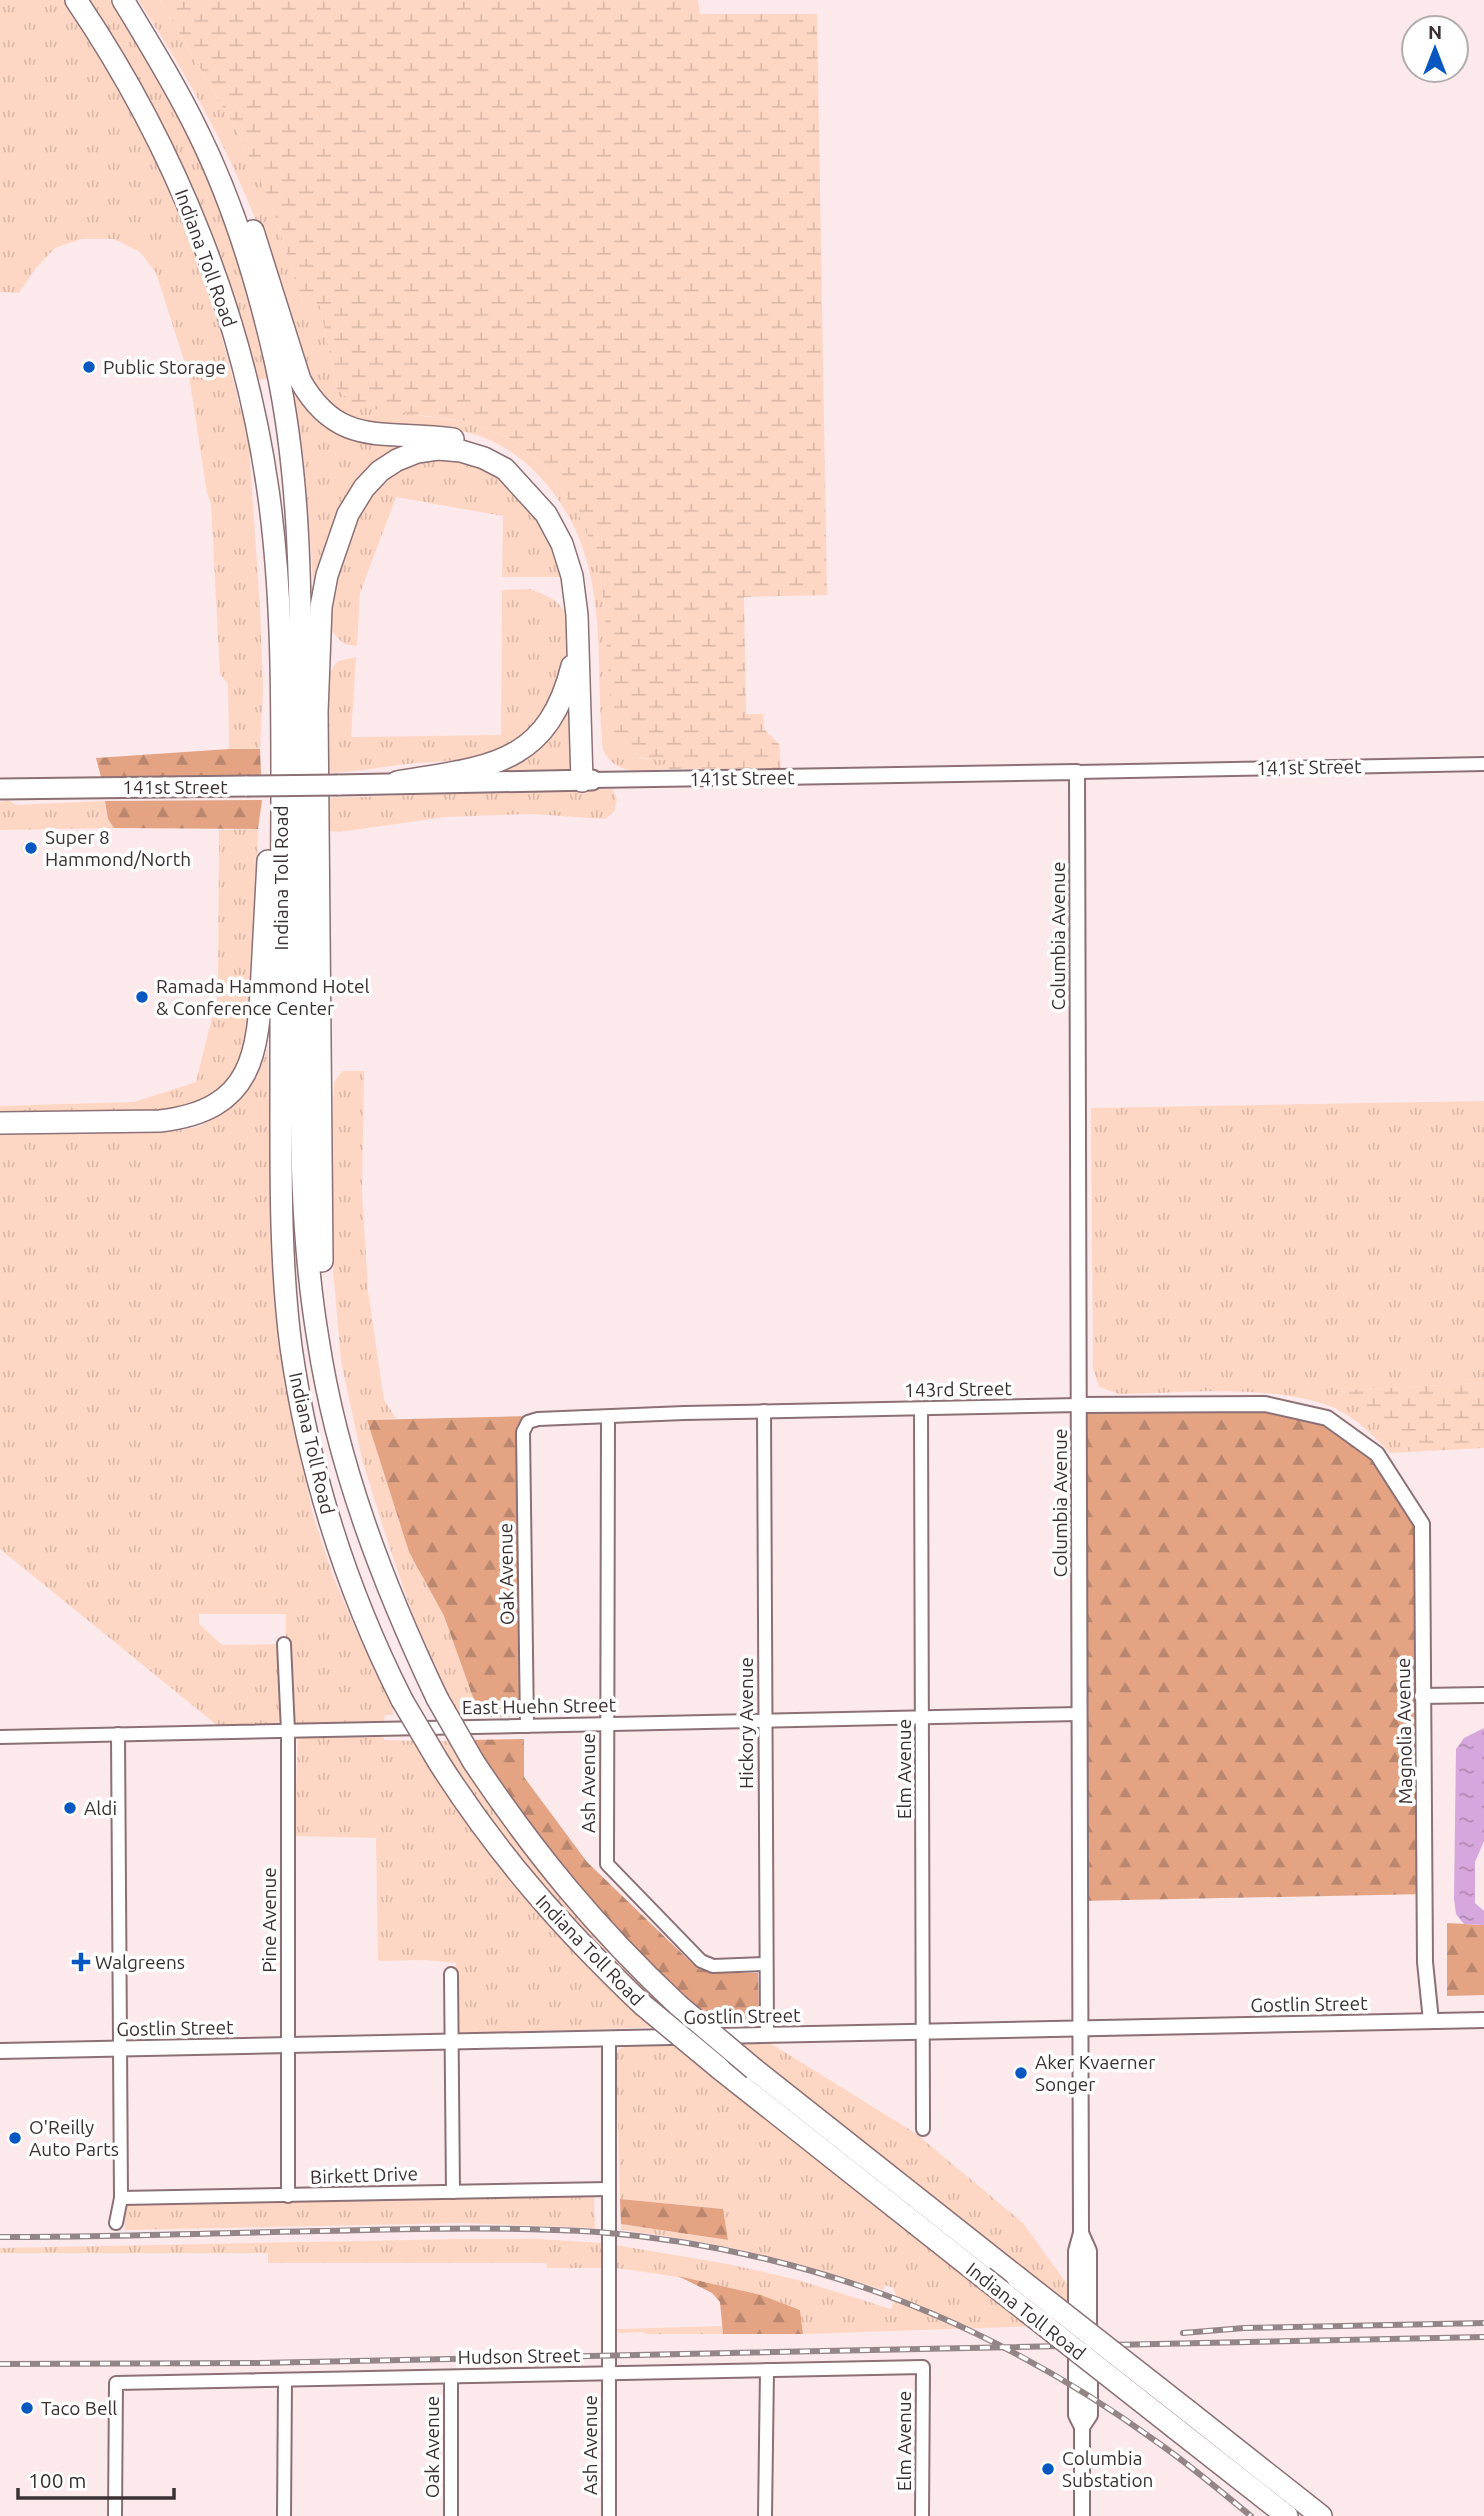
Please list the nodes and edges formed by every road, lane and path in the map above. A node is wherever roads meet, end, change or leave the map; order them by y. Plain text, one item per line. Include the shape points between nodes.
1 (76, 0) edge
2 (123, 0) edge
3 (157, 56) junction
4 (577, 615) junction
5 (282, 755) junction
6 (1484, 764) edge
7 (1077, 772) junction
8 (587, 781) junction
9 (397, 782) junction
10 (0, 789) edge
11 (0, 1123) edge
12 (328, 1396) junction
13 (1079, 1405) junction
14 (921, 1409) junction
15 (764, 1411) junction
16 (608, 1417) junction
17 (528, 1422) joint
18 (1377, 1454) joint
19 (284, 1644) dead end
20 (1484, 1695) edge
21 (1422, 1696) junction
22 (1079, 1714) junction
23 (923, 1717) junction
24 (765, 1721) junction
25 (608, 1724) junction
26 (527, 1726) junction
27 (288, 1731) junction
28 (118, 1734) junction
29 (0, 1737) edge
30 (766, 1964) junction
31 (451, 1974) dead end
32 (1484, 2020) edge
33 (1431, 2021) junction
34 (1080, 2028) junction
35 (923, 2031) junction
36 (767, 2034) junction
37 (609, 2038) junction
38 (452, 2041) junction
39 (288, 2045) junction
40 (120, 2048) junction
41 (0, 2051) edge
42 (923, 2129) dead end
43 (609, 2189) junction
44 (453, 2192) junction
45 (288, 2196) junction
46 (121, 2198) junction
47 (116, 2222) dead end
48 (923, 2367) joint
49 (767, 2370) junction
50 (609, 2373) junction
51 (451, 2377) junction
52 (285, 2380) junction
53 (1181, 2420) junction
54 (115, 2516) edge
55 (284, 2516) edge
56 (451, 2516) edge
57 (609, 2516) edge
58 (765, 2516) edge
59 (922, 2516) edge
60 (1082, 2516) edge
61 (1287, 2516) edge
62 (1321, 2516) edge

1 - 5 highway, Indiana Toll Road via 125,77 185,196 244,372 274,544
2 - 3 highway, Indiana Toll Road
3 - 8 highway via 186,89 236,189 300,380 311,400 329,418 354,430 474,442 504,454 530,475 555,506 570,533 588,603
3 - 12 highway, Indiana Toll Road via 198,131 244,247 276,366 292,466 300,597 302,1168 311,1285
4 - 8 highway
4 - 9 highway via 568,685 541,734 522,750 475,769
4 - 12 highway via 562,544 545,514 505,470 461,451 417,452 380,471 348,514 337,542 321,607 317,712 321,1235
5 - 11 highway via 271,813 259,1030 247,1070 236,1087 202,1113 185,1118
5 - 53 highway, Indiana Toll Road, bridge via 282,1230 291,1345 309,1446 336,1545 358,1606 402,1700 474,1817 519,1875 643,2005 984,2277
6 - 7 street, 141st Street
7 - 8 street, 141st Street
7 - 13 street, Columbia Avenue
8 - 9 main road, 141st Street
9 - 10 main road, 141st Street, bridge
12 - 53 highway, Indiana Toll Road, bridge via 372,1546 437,1698 506,1811 564,1886 678,2005 1017,2277
13 - 14 street, 143rd Street
13 - 18 street, 143rd Street via 1265,1404 1327,1418
13 - 22 street, Columbia Avenue
14 - 15 street, 143rd Street
14 - 23 street, Elm Avenue
15 - 16 street, 143rd Street
15 - 24 street, Hickory Avenue
16 - 17 street, 143rd Street
16 - 25 street, Ash Avenue
17 - 26 street, Oak Avenue via 523,1432
18 - 21 street, Magnolia Avenue via 1422,1524
19 - 27 street, Pine Avenue
20 - 21 street
21 - 33 street, Magnolia Avenue via 1425,1962
22 - 23 street, East Huehn Street
22 - 34 street, Columbia Avenue
23 - 24 street, East Huehn Street
23 - 35 street, Elm Avenue
24 - 25 street, East Huehn Street
24 - 30 street, Hickory Avenue
25 - 26 street, East Huehn Street
25 - 30 street, Ash Avenue via 607,1864 701,1961
26 - 27 street, East Huehn Street
27 - 28 street, East Huehn Street
27 - 39 street, Pine Avenue
28 - 29 street, East Huehn Street
28 - 40 street
30 - 36 street, Hickory Avenue
31 - 38 street
32 - 33 street, Gostlin Street
33 - 34 street, Gostlin Street
34 - 35 street, Gostlin Street
34 - 60 street, Columbia Avenue via 1081,2233 1089,2251 1090,2380 1090,2415 1082,2427
35 - 36 street, Gostlin Street
35 - 42 street, Elm Avenue
36 - 37 street, Gostlin Street
37 - 38 street, Gostlin Street
37 - 43 street, Ash Avenue
38 - 39 street, Gostlin Street
38 - 44 street
39 - 40 street, Gostlin Street
39 - 45 street, Pine Avenue
40 - 41 street, Gostlin Street
40 - 46 street
43 - 44 street, Birkett Drive
43 - 50 street, Ash Avenue
44 - 45 street, Birkett Drive
45 - 46 street, Birkett Drive
46 - 47 street
48 - 49 street, Hudson Street
48 - 59 street, Elm Avenue
49 - 50 street, Hudson Street
49 - 58 street
50 - 51 street, Hudson Street
50 - 57 street, Ash Avenue
51 - 52 street, Hudson Street
51 - 56 street, Oak Avenue
52 - 54 street, Hudson Street via 116,2383
52 - 55 street
53 - 61 highway, Indiana Toll Road
53 - 62 highway, Indiana Toll Road

